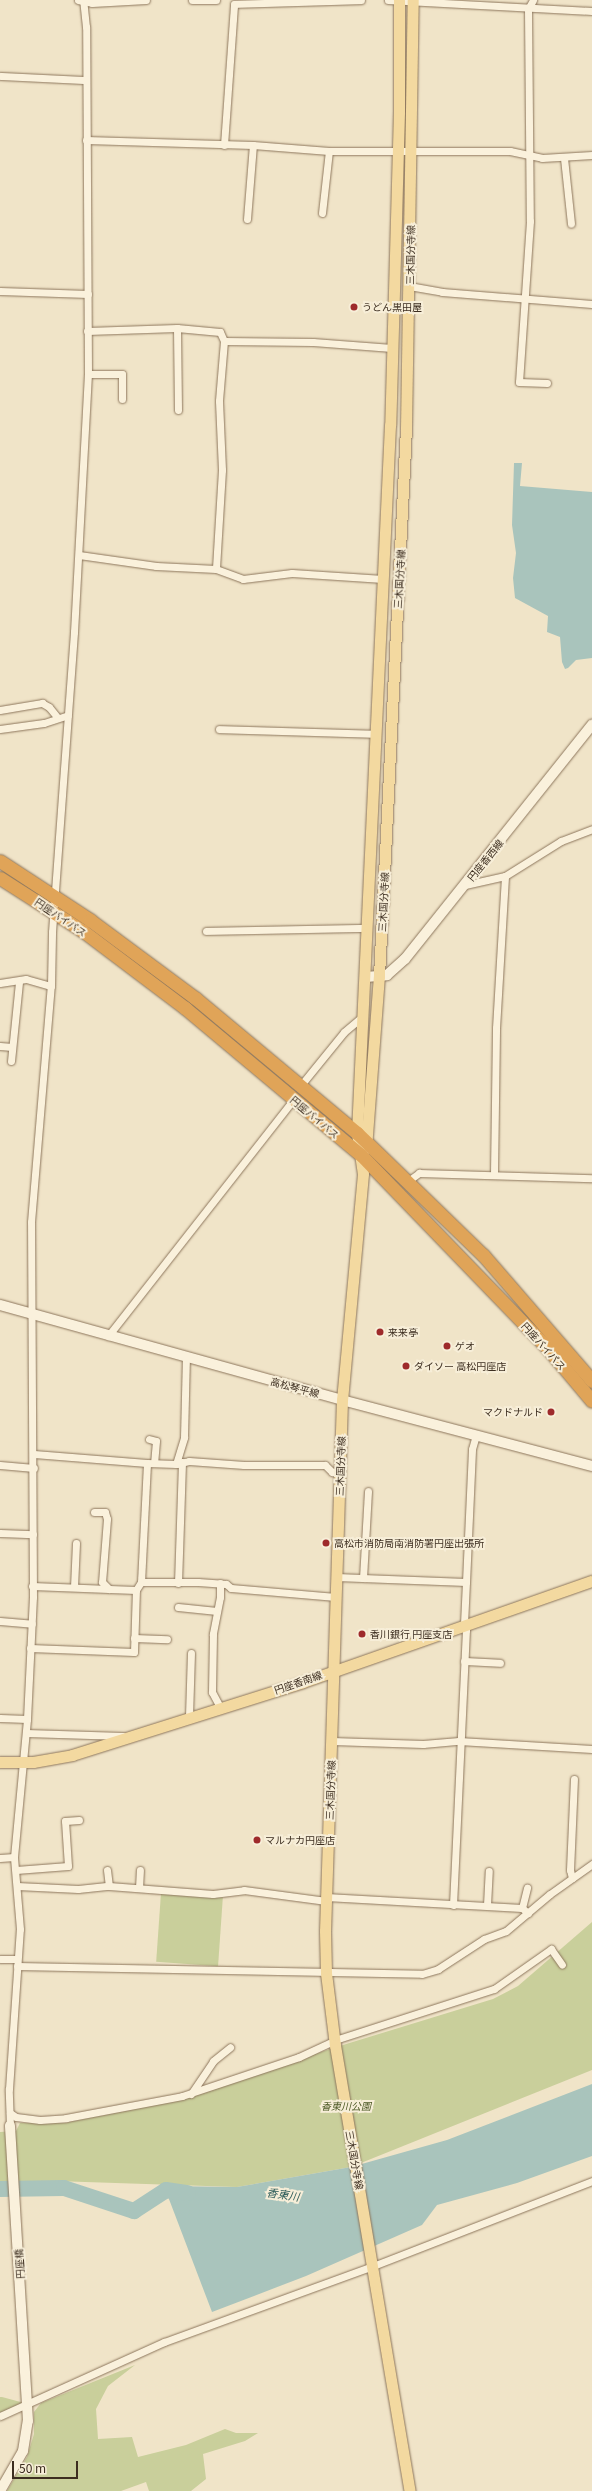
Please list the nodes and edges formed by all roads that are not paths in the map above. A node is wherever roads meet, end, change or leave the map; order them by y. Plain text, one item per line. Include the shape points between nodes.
1 (146, 0) edge
2 (192, 0) edge
3 (216, 0) edge
4 (361, 0) edge
5 (396, 0) edge
6 (533, 0) edge
7 (82, 1) edge
8 (413, 1) edge
9 (233, 2) edge
10 (528, 9) junction
11 (592, 11) edge
12 (0, 76) edge
13 (85, 80) junction
14 (86, 140) junction
15 (224, 145) junction
16 (253, 145) junction
17 (329, 151) junction
18 (398, 152) junction
19 (412, 152) junction
20 (530, 153) junction
21 (592, 155) edge
22 (564, 158) junction
23 (322, 213) dead end
24 (247, 219) dead end
25 (571, 224) dead end
26 (409, 286) junction
27 (0, 291) edge
28 (88, 294) junction
29 (524, 297) junction
30 (592, 304) edge
31 (177, 328) junction
32 (87, 331) junction
33 (224, 341) junction
34 (392, 348) junction
35 (88, 374) junction
36 (547, 383) dead end
37 (122, 399) dead end
38 (178, 410) dead end
39 (79, 555) junction
40 (216, 569) junction
41 (383, 579) junction
42 (0, 710) edge
43 (68, 715) junction
44 (58, 718) junction
45 (592, 725) edge
46 (0, 729) edge
47 (219, 729) dead end
48 (376, 734) junction
49 (592, 829) edge
50 (0, 861) edge
51 (505, 876) junction
52 (0, 878) edge
53 (465, 885) junction
54 (55, 897) junction
55 (54, 912) junction
56 (368, 928) junction
57 (206, 931) dead end
58 (379, 976) junction
59 (366, 977) junction
60 (0, 982) edge
61 (19, 982) junction
62 (51, 986) junction
63 (364, 1014) junction
64 (0, 1046) edge
65 (12, 1046) junction
66 (11, 1061) dead end
67 (301, 1085) junction
68 (294, 1099) junction
69 (357, 1133) junction
70 (365, 1150) junction
71 (494, 1174) junction
72 (592, 1178) edge
73 (408, 1182) junction
74 (0, 1305) edge
75 (31, 1315) junction
76 (108, 1336) junction
77 (186, 1357) junction
78 (592, 1381) edge
79 (342, 1400) junction
80 (592, 1401) edge
81 (476, 1434) junction
82 (148, 1439) dead end
83 (34, 1454) junction
84 (151, 1462) junction
85 (179, 1463) junction
86 (0, 1465) edge
87 (592, 1466) edge
88 (34, 1468) junction
89 (339, 1473) junction
90 (368, 1490) dead end
91 (94, 1512) dead end
92 (0, 1533) edge
93 (33, 1534) junction
94 (76, 1543) dead end
95 (336, 1577) junction
96 (363, 1578) junction
97 (592, 1581) edge
98 (141, 1582) junction
99 (466, 1582) junction
100 (178, 1583) junction
101 (220, 1584) junction
102 (32, 1586) junction
103 (74, 1587) junction
104 (109, 1589) junction
105 (136, 1590) junction
106 (336, 1597) junction
107 (178, 1607) dead end
108 (217, 1611) junction
109 (0, 1621) edge
110 (32, 1624) junction
111 (464, 1624) junction
112 (134, 1638) junction
113 (167, 1639) dead end
114 (30, 1648) junction
115 (191, 1653) dead end
116 (464, 1661) junction
117 (500, 1663) dead end
118 (335, 1670) junction
119 (220, 1707) junction
120 (189, 1716) junction
121 (0, 1718) edge
122 (27, 1719) junction
123 (26, 1733) junction
124 (127, 1736) junction
125 (332, 1741) junction
126 (459, 1741) junction
127 (592, 1749) edge
128 (0, 1762) edge
129 (22, 1762) junction
130 (574, 1778) dead end
131 (79, 1820) dead end
132 (14, 1857) junction
133 (0, 1858) edge
134 (592, 1864) edge
135 (16, 1870) junction
136 (108, 1870) dead end
137 (140, 1870) dead end
138 (489, 1871) dead end
139 (572, 1878) junction
140 (17, 1886) junction
141 (109, 1886) junction
142 (139, 1888) junction
143 (527, 1888) dead end
144 (326, 1899) junction
145 (453, 1905) junction
146 (487, 1905) junction
147 (522, 1908) junction
148 (528, 1914) junction
149 (0, 1959) edge
150 (17, 1963) junction
151 (562, 1965) dead end
152 (326, 1973) junction
153 (335, 2043) junction
154 (230, 2047) dead end
155 (192, 2094) junction
156 (10, 2113) junction
157 (10, 2126) joint
158 (592, 2181) edge
159 (373, 2263) junction
160 (28, 2403) junction
161 (0, 2416) edge
162 (0, 2491) edge
163 (410, 2491) edge

1 - 7 street
2 - 3 street
4 - 9 street
5 - 8 street
5 - 18 main road, 三木国分寺線
6 - 10 street
7 - 13 street via 86,27
8 - 10 street
8 - 19 main road, 三木国分寺線
9 - 15 street
10 - 11 street
10 - 20 street
12 - 13 street
13 - 14 street
14 - 15 street
14 - 28 street
15 - 16 street
16 - 17 street
16 - 24 street
17 - 18 street
17 - 23 street
18 - 19 street
18 - 34 main road, 三木国分寺線
19 - 20 street
19 - 26 main road, 三木国分寺線
20 - 22 street via 542,158
20 - 29 street via 530,221
21 - 22 street
22 - 25 street
26 - 29 street via 442,292
26 - 58 main road, 三木国分寺線 via 406,428
27 - 28 street
28 - 32 street
29 - 30 street
29 - 36 street via 520,382
31 - 32 street
31 - 33 street via 220,332
31 - 38 street
32 - 35 street
33 - 34 street via 313,342
33 - 40 street via 219,401 222,470
34 - 41 main road, 三木国分寺線
35 - 37 street via 122,374
35 - 39 street
39 - 40 street via 156,566
39 - 43 street
40 - 41 street via 243,579 292,573
41 - 48 main road, 三木国分寺線
42 - 44 street via 42,703
43 - 44 street
43 - 54 street
44 - 46 street via 44,724
45 - 53 main road, 円座香西線
47 - 48 street
48 - 56 main road, 三木国分寺線
49 - 51 street via 561,841
50 - 54 highway, 円座バイパス
51 - 53 street
51 - 71 street via 496,1028
52 - 55 highway, 円座バイパス
53 - 58 main road, 円座香西線 via 405,959 387,975
54 - 55 street
54 - 67 highway, 円座バイパス via 195,998
55 - 62 street
55 - 68 highway, 円座バイパス via 185,1008
56 - 57 street
56 - 59 main road, 三木国分寺線
58 - 59 main road, 円座香西線
58 - 70 main road, 三木国分寺線
59 - 63 main road, 三木国分寺線
60 - 61 street
61 - 62 street via 26,979
61 - 65 street
62 - 75 street via 31,1222
63 - 67 street via 344,1032
63 - 69 main road, 三木国分寺線
64 - 65 street
65 - 66 street
67 - 69 highway, 円座バイパス
68 - 70 highway, 円座バイパス
68 - 76 street
69 - 70 highway, 円座バイパス
70 - 73 highway, 円座バイパス
70 - 79 main road, 三木国分寺線
70 - 80 highway, 円座バイパス via 550,1351
71 - 72 street
71 - 73 street via 418,1173
73 - 78 highway, 円座バイパス via 483,1255
74 - 75 main road, 高松琴平線
75 - 76 main road, 高松琴平線
75 - 83 street
76 - 77 main road, 高松琴平線
77 - 79 main road, 高松琴平線
77 - 85 street via 184,1437
79 - 81 main road, 高松琴平線
79 - 89 main road, 三木国分寺線
81 - 87 main road, 高松琴平線
81 - 99 street via 472,1449
82 - 84 street via 156,1441
83 - 84 street
83 - 88 street
84 - 85 street
84 - 98 street
85 - 89 street via 325,1465 332,1472
85 - 100 street
86 - 88 street
88 - 93 street
89 - 95 main road, 三木国分寺線
90 - 96 street
91 - 104 street via 105,1512 107,1519 102,1582
92 - 93 street
93 - 102 street
94 - 103 street
95 - 96 street
95 - 106 main road, 三木国分寺線
96 - 99 street
97 - 111 main road, 円座香南線
98 - 100 street
98 - 105 street
99 - 111 street
100 - 101 street
101 - 106 street via 231,1588
101 - 108 street
102 - 103 street
102 - 110 street
103 - 104 street
104 - 105 street
105 - 112 street
106 - 118 main road, 三木国分寺線
107 - 108 street
108 - 119 street via 213,1634 212,1692
109 - 110 street
110 - 114 street
111 - 116 street
111 - 118 main road, 円座香南線
112 - 113 street
112 - 114 street via 134,1652
114 - 122 street
115 - 120 street
116 - 117 street
116 - 126 street
118 - 119 main road, 円座香南線
118 - 125 main road, 三木国分寺線
119 - 120 main road, 円座香南線
120 - 124 main road, 円座香南線
121 - 122 street
122 - 123 street
123 - 124 street
123 - 129 street
124 - 129 main road, 円座香南線 via 72,1755
125 - 126 street via 423,1744
125 - 144 main road, 三木国分寺線
126 - 127 street
126 - 145 street
128 - 129 main road, 円座香南線
129 - 132 street
130 - 139 street via 570,1870
131 - 135 street via 65,1820 68,1866
132 - 133 street
132 - 135 street
134 - 139 street
135 - 140 street
136 - 141 street
137 - 142 street
138 - 146 street
139 - 148 street
140 - 141 street via 78,1889
140 - 150 street via 20,1929
141 - 142 street
142 - 144 street via 213,1894 244,1890 268,1891
143 - 147 street
144 - 145 street
144 - 152 main road, 三木国分寺線
145 - 146 street
146 - 147 street via 508,1909
147 - 148 street
148 - 152 street via 506,1931 484,1939 438,1969 422,1974
149 - 150 street
150 - 152 street
150 - 156 street
151 - 153 street via 551,1949 494,1989
152 - 153 main road, 三木国分寺線
153 - 155 street
153 - 159 main road, 三木国分寺線
154 - 155 street via 212,2062
155 - 156 street via 66,2118 40,2120 16,2117
156 - 157 street
157 - 160 main road, 円座橋
158 - 159 street
159 - 160 street via 164,2342
159 - 163 main road, 三木国分寺線
160 - 161 street
160 - 162 main road, 円座橋 via 27,2436 23,2450

